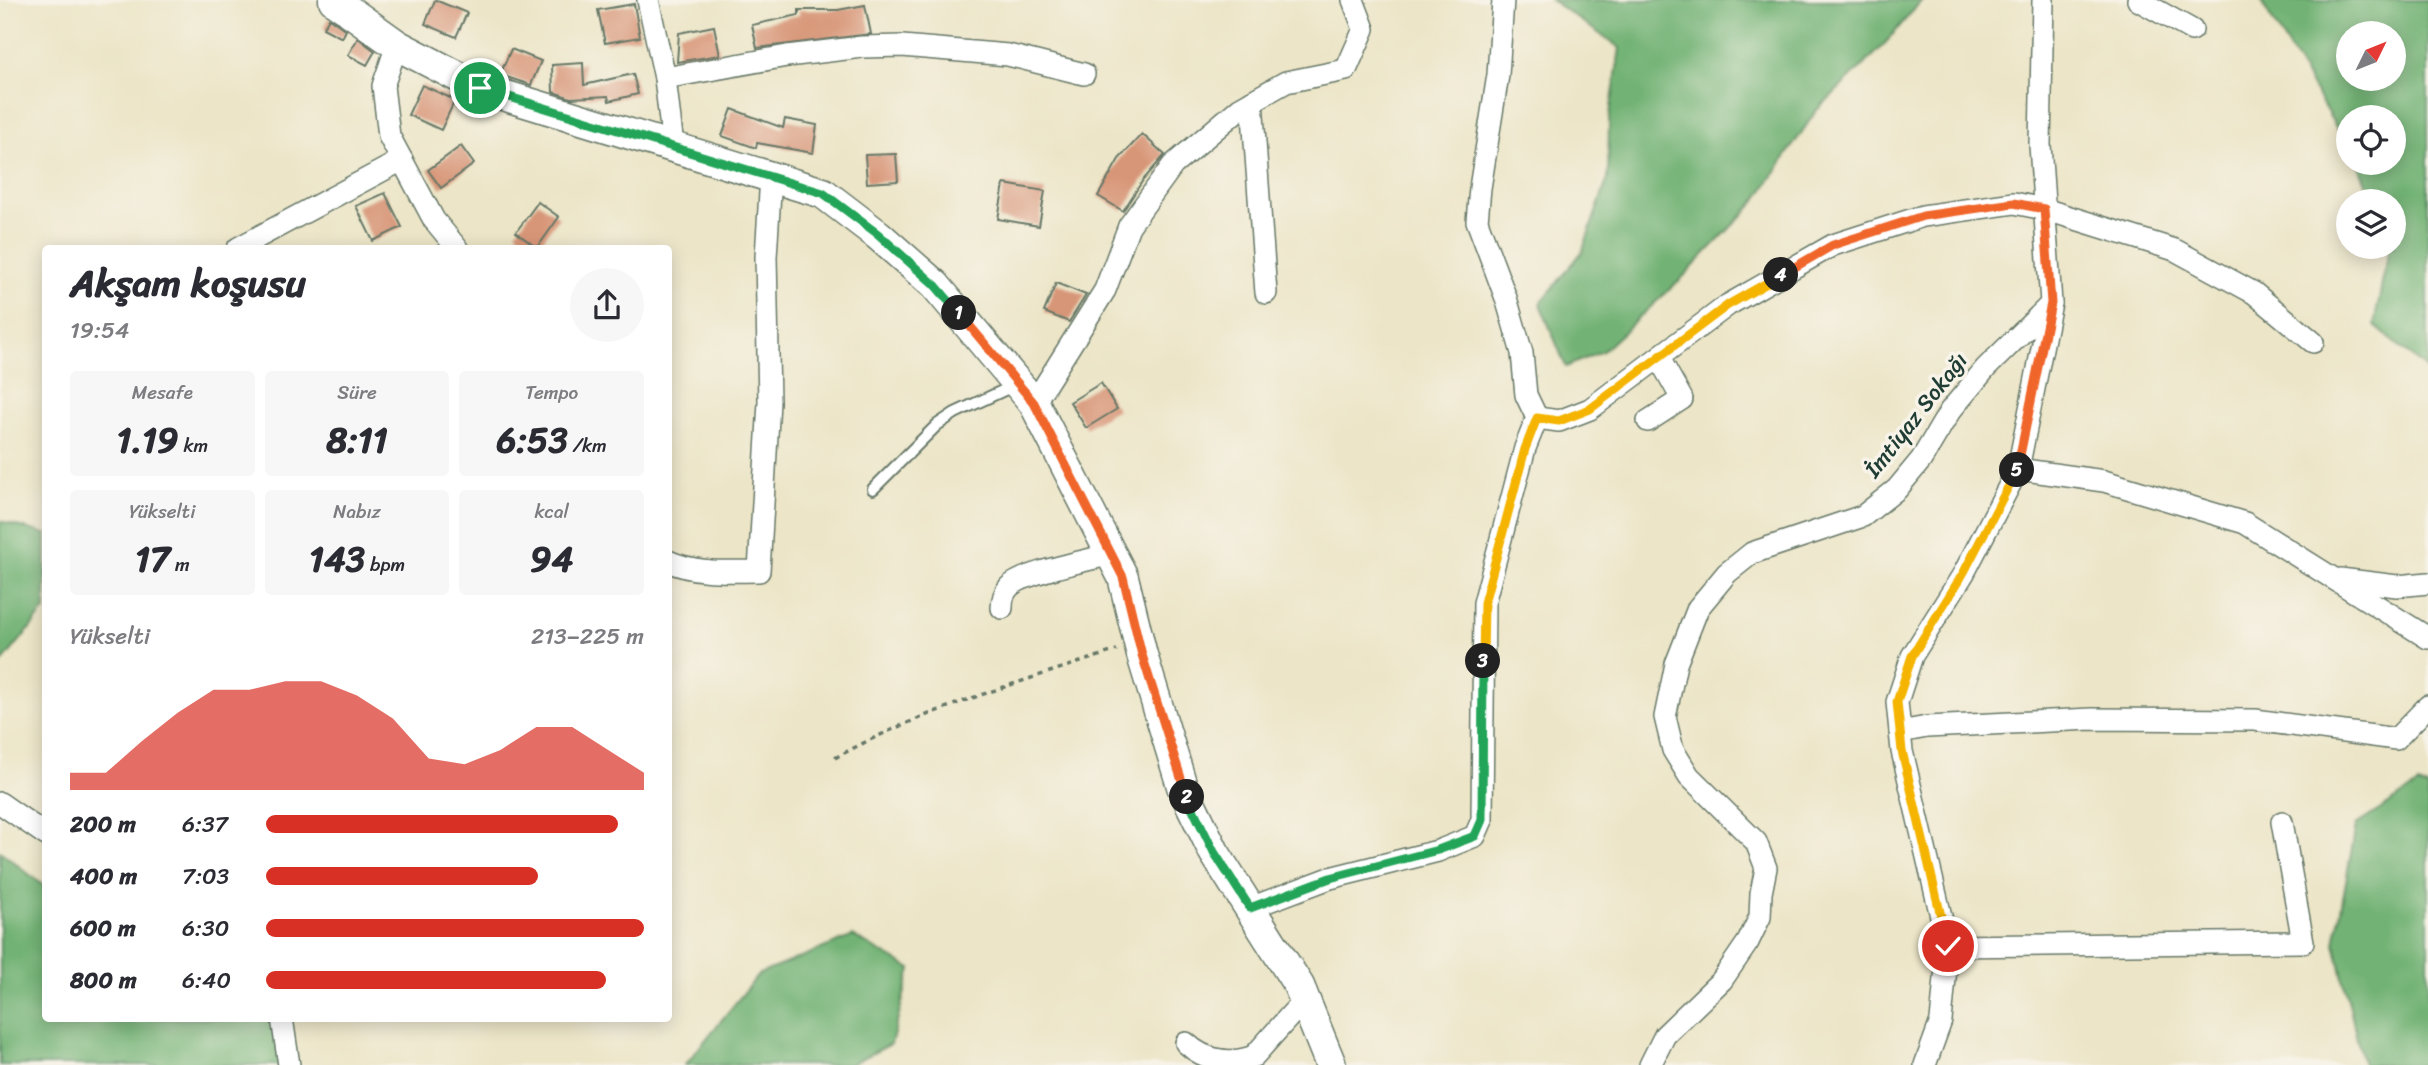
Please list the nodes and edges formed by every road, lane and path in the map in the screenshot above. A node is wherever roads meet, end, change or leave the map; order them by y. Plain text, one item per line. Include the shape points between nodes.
1 (334, 0) edge
2 (648, 0) edge
3 (1353, 0) edge
4 (1503, 0) edge
5 (2043, 0) edge
6 (2138, 0) edge
7 (2192, 30) dead end
8 (397, 45) junction
9 (1084, 74) dead end
10 (665, 78) junction
11 (1252, 101) junction
12 (673, 146) junction
13 (401, 160) junction
14 (771, 176) junction
15 (2044, 209) junction
16 (244, 245) edge
17 (455, 245) edge
18 (1266, 293) dead end
19 (2051, 303) junction
20 (2313, 342) dead end
21 (1659, 358) junction
22 (1026, 393) junction
23 (1537, 418) junction
24 (1648, 421) dead end
25 (2018, 469) junction
26 (873, 489) dead end
27 (1111, 554) junction
28 (672, 562) edge
29 (2334, 578) junction
30 (2428, 583) edge
31 (1002, 608) dead end
32 (2428, 638) edge
33 (1139, 643) junction
34 (2428, 706) edge
35 (1900, 732) junction
36 (835, 758) dead end
37 (0, 803) edge
38 (2282, 822) dead end
39 (42, 832) edge
40 (1250, 908) junction
41 (1948, 946) junction
42 (1305, 999) junction
43 (283, 1022) edge
44 (1186, 1042) dead end
45 (289, 1065) edge
46 (1331, 1065) edge
47 (1650, 1065) edge
48 (1926, 1065) edge

1 - 8 street
2 - 10 street
3 - 11 street via 1364,29 1346,70 1286,82
4 - 23 street via 1498,75 1477,221 1506,298 1522,353 1526,396
5 - 15 street via 2040,145
6 - 7 street
8 - 12 street via 480,88
8 - 13 street via 383,86 389,136
9 - 10 street via 1008,55 902,46 787,56
10 - 12 street
11 - 18 street
11 - 22 street via 1173,165 1129,226 1105,290
12 - 14 street
13 - 16 street
13 - 17 street via 434,220
14 - 22 street via 823,193 878,234 935,285
14 - 28 street via 766,257 769,402 759,571 712,571
15 - 19 street
15 - 20 street via 2175,250 2254,293
15 - 21 street via 2014,203 1923,216 1833,245 1728,305
19 - 25 street
19 - 47 street, İmtiyaz Sokağı via 1950,411 1921,460 1897,489 1863,516 1752,553 1727,573 1698,608 1676,664 1665,718 1673,750 1689,776 1755,842 1766,868 1760,917 1748,942 1722,980 1665,1035
21 - 23 street via 1590,409 1559,421
21 - 24 street via 1682,399
22 - 26 lane via 955,413
22 - 27 street
23 - 40 street via 1484,603 1482,820 1475,836 1330,878
25 - 29 street via 2104,481 2245,523
25 - 35 street via 1964,572 1912,656 1897,702
27 - 31 street via 1022,578 1002,597
27 - 33 street via 1123,577
29 - 30 street via 2398,586
29 - 32 street
33 - 36 path via 940,710 872,737
33 - 40 street via 1182,786 1214,852
34 - 35 street via 2396,739 2255,720 2092,719
35 - 41 street
37 - 39 street
38 - 41 street via 2303,943
40 - 42 street
41 - 48 street via 1941,1021
42 - 44 street via 1255,1056 1245,1061 1225,1064
42 - 46 street
43 - 45 street

